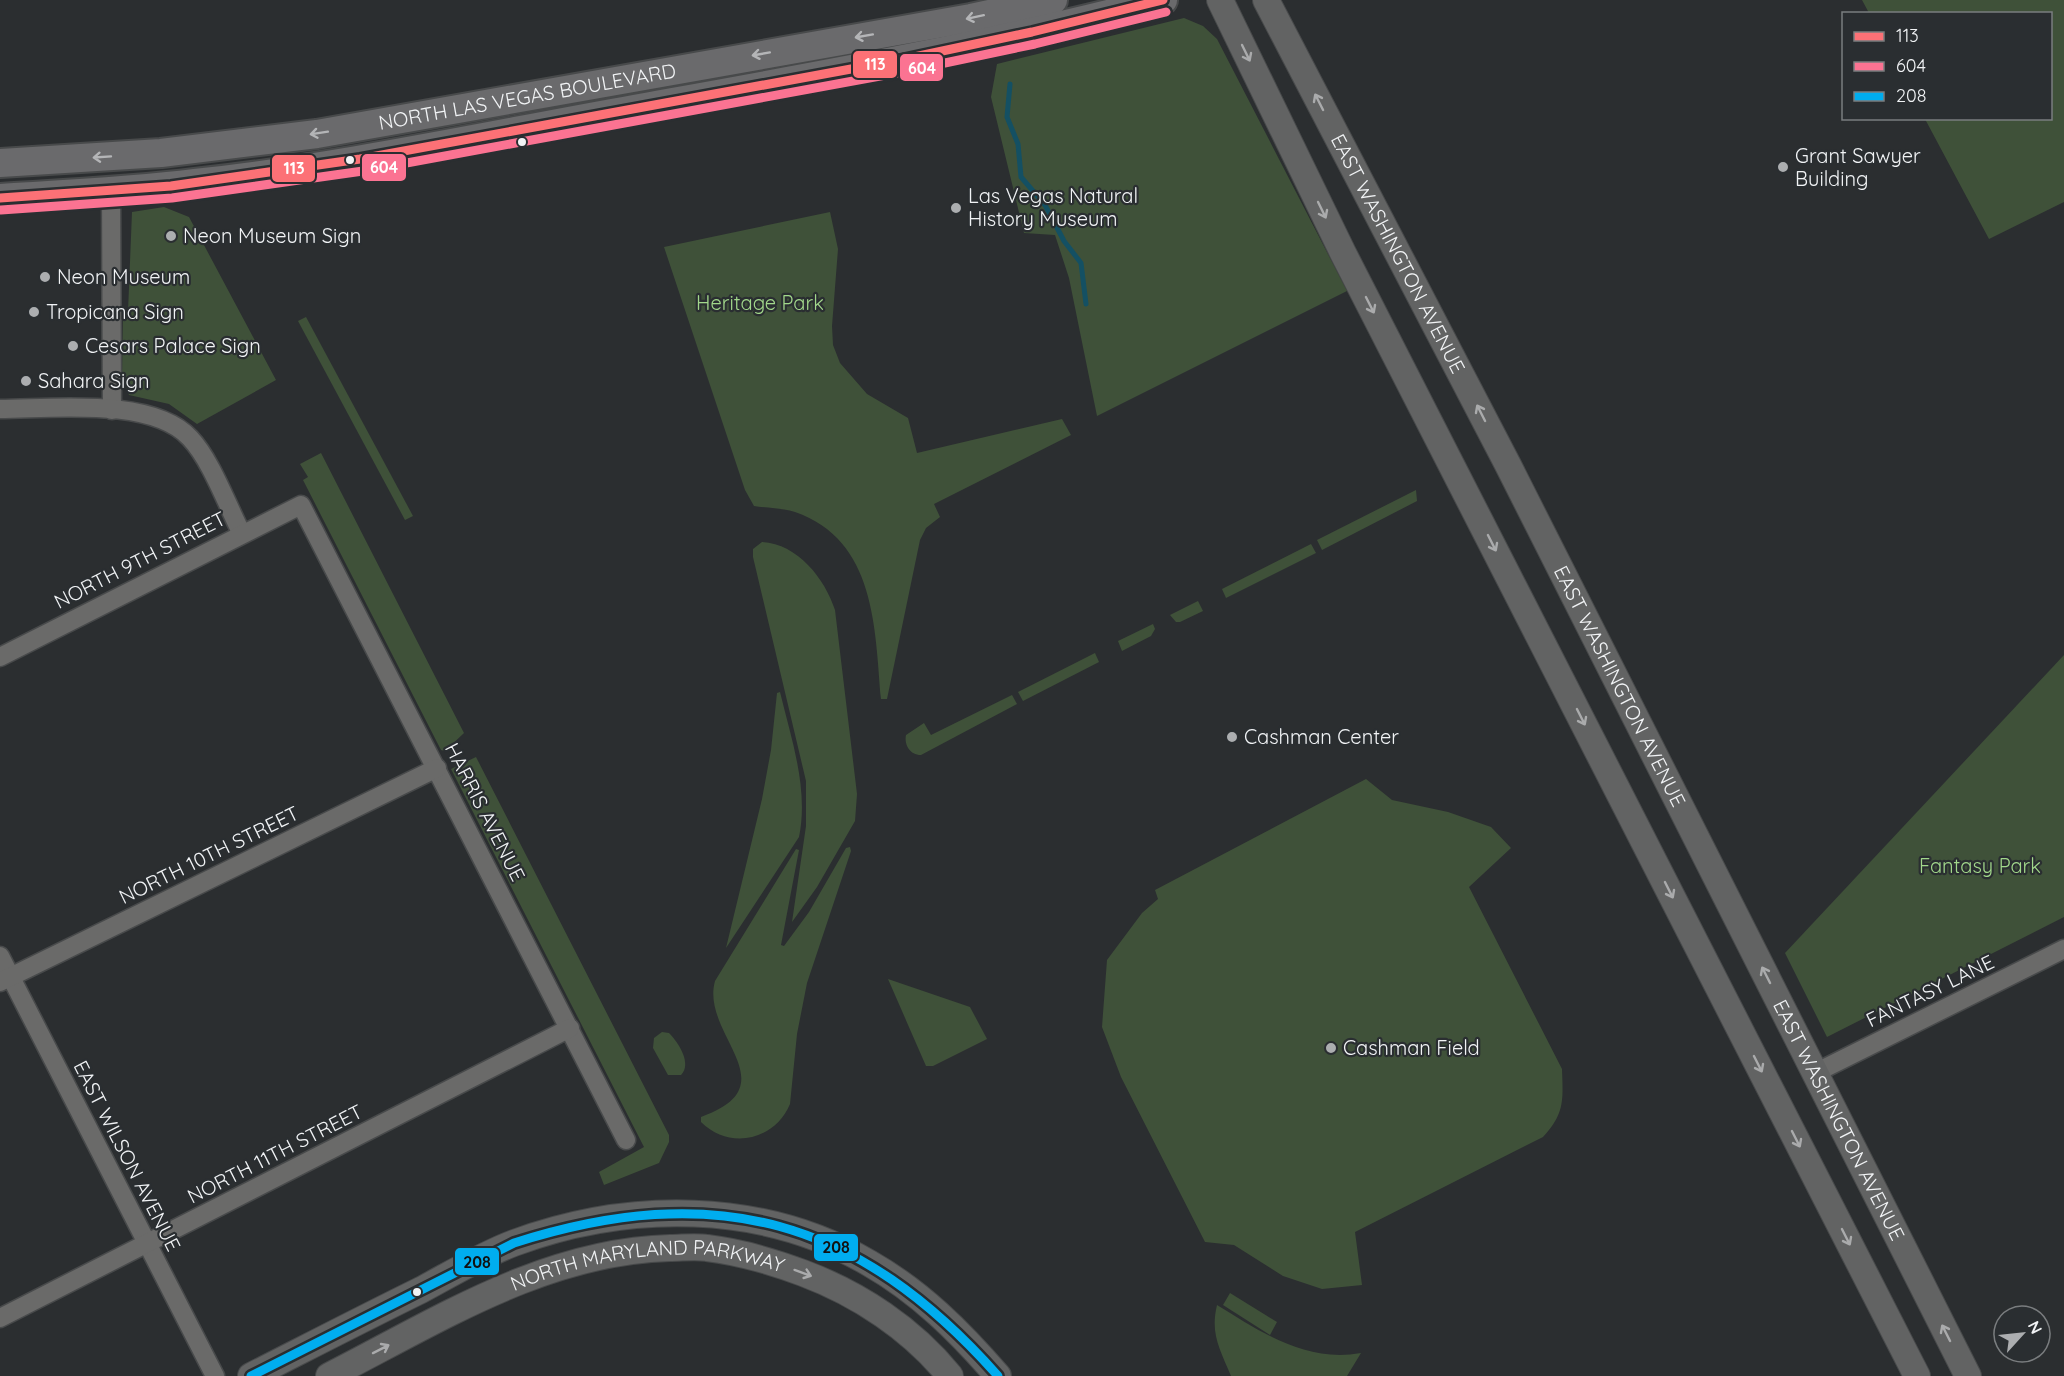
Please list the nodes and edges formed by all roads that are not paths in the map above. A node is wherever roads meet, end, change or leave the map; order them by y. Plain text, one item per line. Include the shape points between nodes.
1 (1053, 0) edge
2 (1163, 0) edge
3 (1220, 0) edge
4 (1266, 0) edge
5 (819, 44) junction
6 (825, 73) junction
7 (503, 100) junction
8 (511, 132) junction
9 (161, 153) junction
10 (0, 163) edge
11 (196, 183) junction
12 (111, 190) junction
13 (0, 198) edge
14 (0, 409) edge
15 (111, 410) junction
16 (301, 505) joint
17 (242, 534) junction
18 (0, 657) edge
19 (437, 768) junction
20 (2064, 950) edge
21 (0, 956) edge
22 (5, 980) edge
23 (570, 1028) junction
24 (1817, 1072) junction
25 (626, 1140) dead end
26 (147, 1245) junction
27 (0, 1318) edge
28 (215, 1376) edge
29 (251, 1376) edge
30 (329, 1376) edge
31 (950, 1376) edge
32 (998, 1376) edge
33 (1917, 1376) edge
34 (1968, 1376) edge

1 -> 5 main road, NORTH LAS VEGAS BOULEVARD
2 - 6 main road, NORTH LAS VEGAS BOULEVARD via 1080,22
3 -> 33 main road via 1343,254
24 -> 4 main road, EAST WASHINGTON AVENUE
5 - 6 main road
5 -> 7 main road, NORTH LAS VEGAS BOULEVARD
6 - 8 main road, NORTH LAS VEGAS BOULEVARD
7 - 8 main road
7 -> 9 main road, NORTH LAS VEGAS BOULEVARD via 317,134
8 - 11 main road, NORTH LAS VEGAS BOULEVARD
9 -> 10 main road, NORTH LAS VEGAS BOULEVARD
9 - 11 main road
11 - 12 main road, NORTH LAS VEGAS BOULEVARD
12 - 13 main road, NORTH LAS VEGAS BOULEVARD
12 - 15 street
14 - 15 street
15 - 17 street via 145,414 175,424 191,439
16 - 17 street, NORTH 9TH STREET
16 - 19 street, HARRIS AVENUE
17 - 18 street, NORTH 9TH STREET
19 - 22 street, NORTH 10TH STREET
19 - 23 street, HARRIS AVENUE
20 - 24 street, FANTASY LANE
21 - 22 street, EAST WILSON AVENUE
22 - 26 street, EAST WILSON AVENUE
23 - 25 street, HARRIS AVENUE
23 - 26 street, NORTH 11TH STREET
34 -> 24 main road, EAST WASHINGTON AVENUE
26 - 27 street, NORTH 11TH STREET
26 - 28 street, EAST WILSON AVENUE
29 - 32 main road, NORTH MARYLAND PARKWAY via 513,1244 588,1220 648,1213 712,1214 766,1223 869,1262 919,1296 958,1330
30 -> 31 main road, NORTH MARYLAND PARKWAY via 533,1274 575,1260 639,1249 704,1247 763,1258 834,1284 890,1318 937,1359

